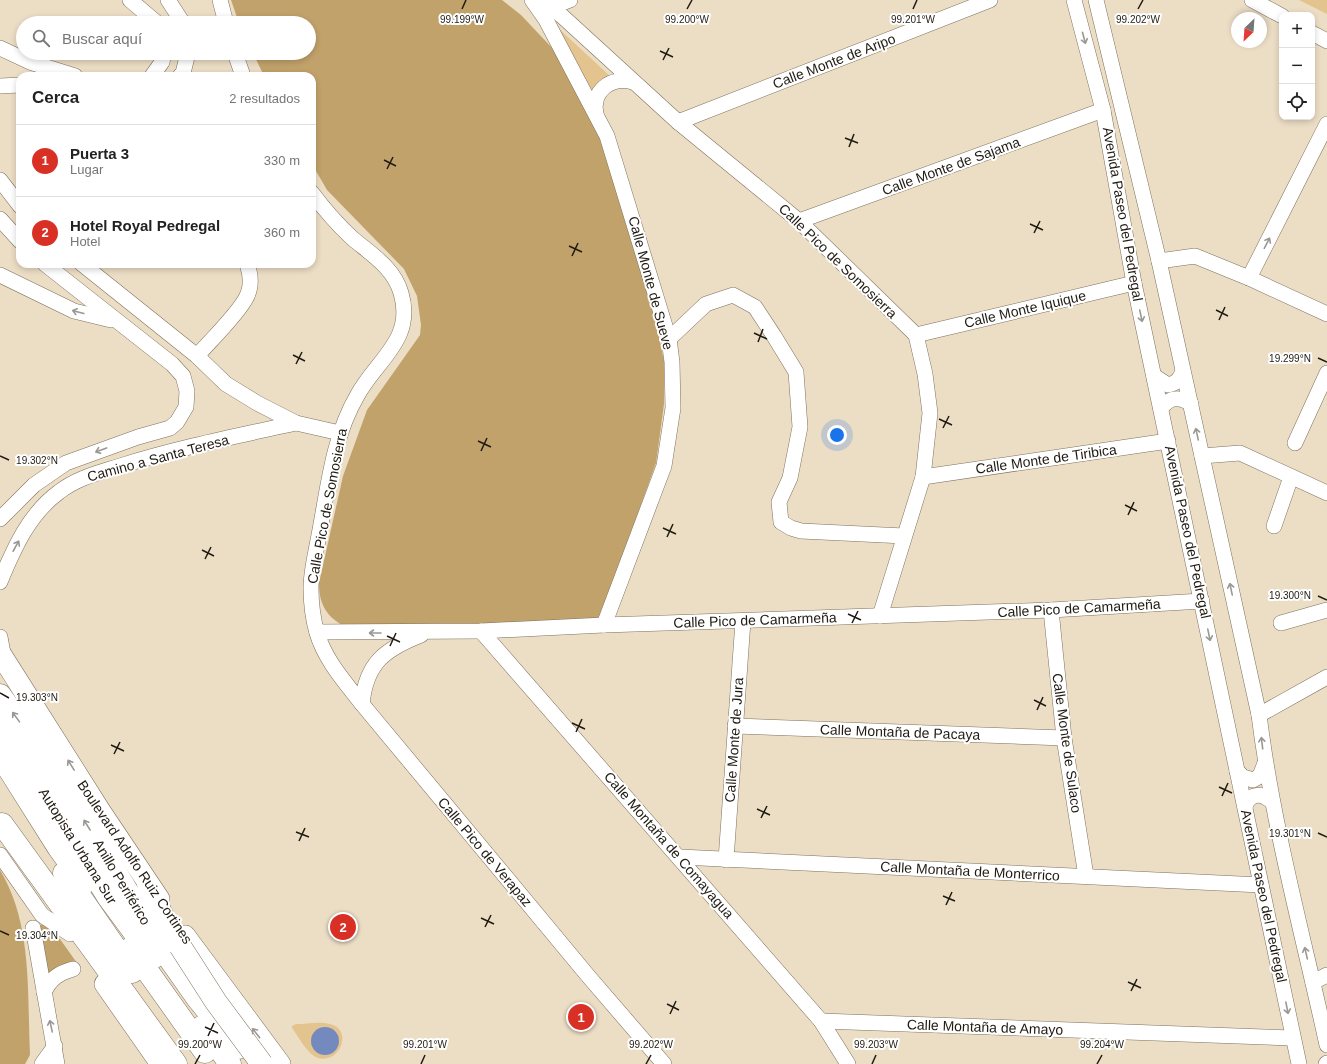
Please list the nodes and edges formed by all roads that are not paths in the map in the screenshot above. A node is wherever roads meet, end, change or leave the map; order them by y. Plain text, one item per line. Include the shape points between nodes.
1 (130, 0) edge
2 (168, 0) edge
3 (220, 0) edge
4 (532, 0) edge
5 (570, 0) edge
6 (990, 0) edge
7 (1074, 0) edge
8 (1096, 0) edge
9 (1252, 0) edge
10 (546, 4) edge
11 (1279, 14) edge
12 (151, 16) edge
13 (178, 16) edge
14 (224, 16) edge
15 (1315, 35) edge
16 (1327, 41) edge
17 (0, 48) edge
18 (16, 55) edge
19 (26, 60) edge
20 (162, 60) edge
21 (186, 60) edge
22 (237, 60) edge
23 (62, 72) edge
24 (155, 72) edge
25 (183, 72) edge
26 (242, 72) edge
27 (633, 82) junction
28 (16, 85) edge
29 (0, 86) edge
30 (1104, 110) junction
31 (596, 115) junction
32 (678, 122) junction
33 (1327, 124) edge
34 (0, 180) edge
35 (316, 198) edge
36 (1144, 198) junction
37 (1119, 199) junction
38 (16, 201) edge
39 (0, 219) edge
40 (799, 221) junction
41 (16, 237) edge
42 (1159, 261) junction
43 (50, 268) edge
44 (87, 268) edge
45 (247, 268) edge
46 (0, 275) edge
47 (1249, 278) junction
48 (1134, 283) junction
49 (1327, 314) edge
50 (116, 321) junction
51 (916, 335) junction
52 (669, 339) junction
53 (197, 356) junction
54 (1183, 371) junction
55 (1327, 373) edge
56 (1154, 376) junction
57 (1190, 404) junction
58 (1161, 408) junction
59 (296, 423) junction
60 (340, 433) junction
61 (138, 437) junction
62 (1168, 441) junction
63 (1295, 443) dead end
64 (1202, 456) junction
65 (141, 459) junction
66 (1292, 476) junction
67 (923, 477) junction
68 (1327, 493) edge
69 (0, 520) edge
70 (1274, 526) dead end
71 (904, 536) junction
72 (0, 582) edge
73 (1202, 601) junction
74 (1051, 610) junction
75 (1327, 610) edge
76 (880, 616) junction
77 (743, 621) junction
78 (1281, 623) dead end
79 (604, 625) junction
80 (481, 631) junction
81 (317, 632) junction
82 (428, 633) junction
83 (0, 637) edge
84 (2, 656) edge
85 (1327, 677) edge
86 (0, 695) edge
87 (362, 704) junction
88 (1259, 715) junction
89 (0, 723) edge
90 (735, 726) junction
91 (1064, 738) junction
92 (0, 755) edge
93 (1265, 763) junction
94 (1237, 771) junction
95 (0, 775) edge
96 (1272, 802) junction
97 (1244, 806) junction
98 (1, 822) edge
99 (0, 855) edge
100 (680, 857) junction
101 (726, 860) junction
102 (1086, 876) junction
103 (148, 885) junction
104 (1261, 885) junction
105 (33, 928) dead end
106 (70, 934) junction
107 (73, 969) dead end
108 (1327, 975) edge
109 (1313, 982) junction
110 (44, 992) junction
111 (197, 998) junction
112 (821, 1021) junction
113 (1293, 1038) junction
114 (1327, 1045) edge
115 (55, 1046) junction
116 (42, 1064) edge
117 (57, 1064) edge
118 (161, 1064) edge
119 (176, 1064) edge
120 (200, 1064) edge
121 (214, 1064) edge
122 (230, 1064) edge
123 (252, 1064) edge
124 (262, 1064) edge
125 (280, 1064) edge
126 (664, 1064) edge
127 (848, 1064) edge
128 (1299, 1064) edge

1 - 12 street
2 - 13 street
3 - 14 street
4 - 31 street, Calle Monte de Sueve via 546,20
5 - 10 street
6 - 32 street, Calle Monte de Aripo
7 -> 30 street, Avenida Paseo del Pedregal
8 - 36 street, Avenida Paseo del Pedregal
9 - 11 street
10 - 27 street, Calle Pico de Somosierra
15 - 16 street
17 - 18 street
19 - 23 street
20 - 24 street
21 - 25 street
22 - 26 street
27 - 31 street via 615,81 604,87 597,97
27 - 32 street, Calle Pico de Somosierra
28 - 29 street
30 - 37 street, Avenida Paseo del Pedregal
30 - 40 street, Calle Monte de Sajama
31 - 52 street, Calle Monte de Sueve via 610,143
32 - 40 street, Calle Pico de Somosierra
47 -> 33 street
34 - 38 street
35 - 60 street, Calle Pico de Somosierra via 336,223 386,267 398,283 404,302 400,336 388,356 357,394
36 - 37 street via 1128,191
36 - 42 street, Avenida Paseo del Pedregal
37 - 48 street, Avenida Paseo del Pedregal
39 - 41 street
40 - 51 street, Calle Pico de Somosierra
42 - 47 street via 1195,256
42 - 54 street, Avenida Paseo del Pedregal
43 - 50 street, Camino a Santa Teresa
44 - 53 street, Camino a Santa Teresa
45 - 53 street via 250,275 246,297
50 -> 46 street via 74,311
47 - 49 street
48 - 51 street, Calle Monte Iquique
48 -> 56 street, Avenida Paseo del Pedregal
50 - 61 street, Camino a Santa Teresa via 178,369 187,391 186,407 177,422 170,428
51 - 67 street via 930,413
52 - 71 street via 706,304 733,295 755,307 796,372 800,427 790,478 779,502 781,522 801,530
52 - 79 street, Calle Monte de Sueve via 673,408 664,466
53 - 59 street, Camino a Santa Teresa via 226,384
54 - 56 street via 1175,383 1168,384
54 - 57 street, Avenida Paseo del Pedregal
55 - 63 street
56 - 58 street, Avenida Paseo del Pedregal
57 - 58 street via 1182,399 1173,398
64 -> 57 street, Avenida Paseo del Pedregal
58 - 62 street, Avenida Paseo del Pedregal
59 - 60 street, Camino a Santa Teresa
59 - 65 street, Camino a Santa Teresa
60 - 81 street, Calle Pico de Somosierra via 311,587 312,612
61 - 65 street
61 -> 69 street, Camino a Santa Teresa via 66,463 34,485
62 - 67 street, Calle Monte de Tiribica
62 - 73 street, Avenida Paseo del Pedregal
64 - 66 street via 1240,453
88 -> 64 street, Avenida Paseo del Pedregal
72 -> 65 street, Camino a Santa Teresa via 14,548 36,513 58,492 77,480
66 - 68 street
66 - 70 street
67 - 71 street
71 - 76 street
73 - 74 street, Calle Pico de Camarmeña
73 -> 94 street, Avenida Paseo del Pedregal
74 - 76 street, Calle Pico de Camarmeña
74 - 91 street, Calle Monte de Sulaco
75 - 78 street
76 - 77 street, Calle Pico de Camarmeña
77 - 79 street, Calle Pico de Camarmeña
77 - 90 street, Calle Monte de Jura
79 - 80 street, Calle Pico de Camarmeña
80 - 82 street, Calle Pico de Camarmeña
80 - 100 street, Calle Montaña de Comayagua
82 -> 81 street, Calle Pico de Camarmeña
81 - 87 street, Calle Pico de Verapaz via 323,650
82 - 87 street, Calle Pico de Camarmeña via 382,655 368,677
83 - 84 street
103 -> 84 main road, Boulevard Adolfo Ruiz Cortines
85 - 88 street
111 -> 86 highway, Anillo Periférico via 159,944 52,768
87 - 126 street, Calle Pico de Verapaz
93 -> 88 street, Avenida Paseo del Pedregal
89 - 122 highway, Autopista Urbana Sur via 108,896
90 - 91 street, Calle Montaña de Pacaya
90 - 101 street, Calle Monte de Jura
91 - 102 street, Calle Monte de Sulaco
92 - 121 highway, Autopista Urbana Sur via 58,847
93 - 94 street via 1260,776 1253,780 1243,777
93 - 96 street, Avenida Paseo del Pedregal
94 - 97 street, Avenida Paseo del Pedregal
95 - 120 highway via 94,917
96 - 97 street via 1260,794 1247,800
109 -> 96 street, Avenida Paseo del Pedregal
97 - 104 street, Avenida Paseo del Pedregal
98 - 106 main road via 25,869
98 - 119 highway
99 - 106 street via 42,914
100 - 101 street, Calle Montaña de Monterrico
100 - 112 street, Calle Montaña de Comayagua
101 - 102 street, Calle Montaña de Monterrico
102 - 104 street, Calle Montaña de Monterrico
103 - 124 highway, bridge via 164,920 180,946 216,1002
125 -> 103 main road, Boulevard Adolfo Ruiz Cortines
104 -> 113 street, Avenida Paseo del Pedregal
105 - 110 street
106 - 118 main road
107 - 110 street via 52,978
108 - 109 street
109 - 114 street, Avenida Paseo del Pedregal
115 -> 110 street
111 - 123 highway, Anillo Periférico
111 - 124 highway
112 - 113 street, Calle Montaña de Amayo
112 - 127 street, Calle Montaña de Comayagua
113 - 128 street, Avenida Paseo del Pedregal
115 - 116 street
115 - 117 street

